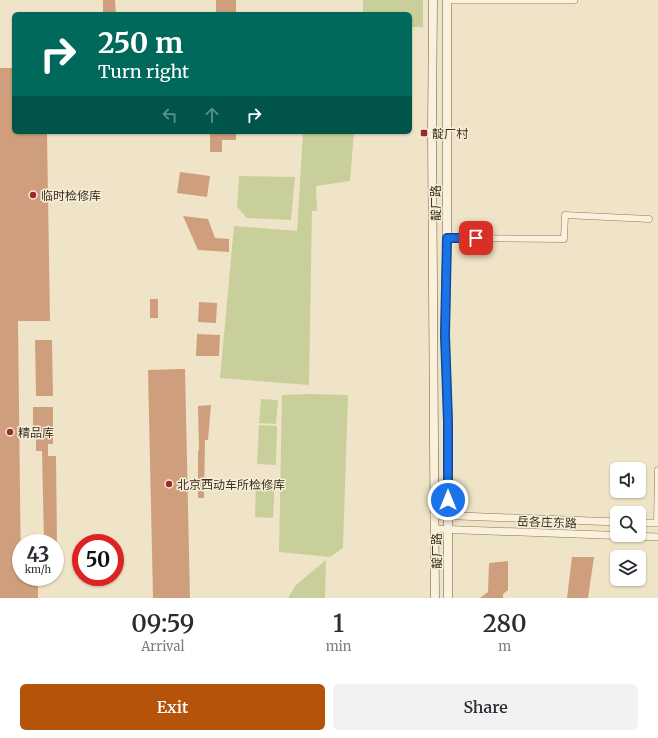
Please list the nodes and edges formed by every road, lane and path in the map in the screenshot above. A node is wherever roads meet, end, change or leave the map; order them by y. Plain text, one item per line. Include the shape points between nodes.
1 (433, 0) edge
2 (447, 0) edge
3 (574, 0) edge
4 (649, 219) dead end
5 (447, 238) junction
6 (658, 470) edge
7 (434, 515) junction
8 (448, 516) junction
9 (610, 522) edge
10 (646, 523) edge
11 (658, 523) edge
12 (434, 529) junction
13 (448, 529) junction
14 (658, 537) edge
15 (434, 598) edge
16 (448, 598) edge

1 - 7 main road
2 - 3 street
2 - 5 main road, 靛厂路
4 - 5 street via 565,215 564,239
5 - 8 main road, 靛厂路 via 445,335
6 - 11 street
7 - 8 street, 岳各庄东路
7 - 12 main road
8 - 9 street, 岳各庄东路
8 - 13 main road, 靛厂路
10 - 11 street
12 - 13 street, 岳各庄东路
12 - 15 main road
13 - 14 street, 岳各庄东路
13 - 16 main road, 靛厂路

